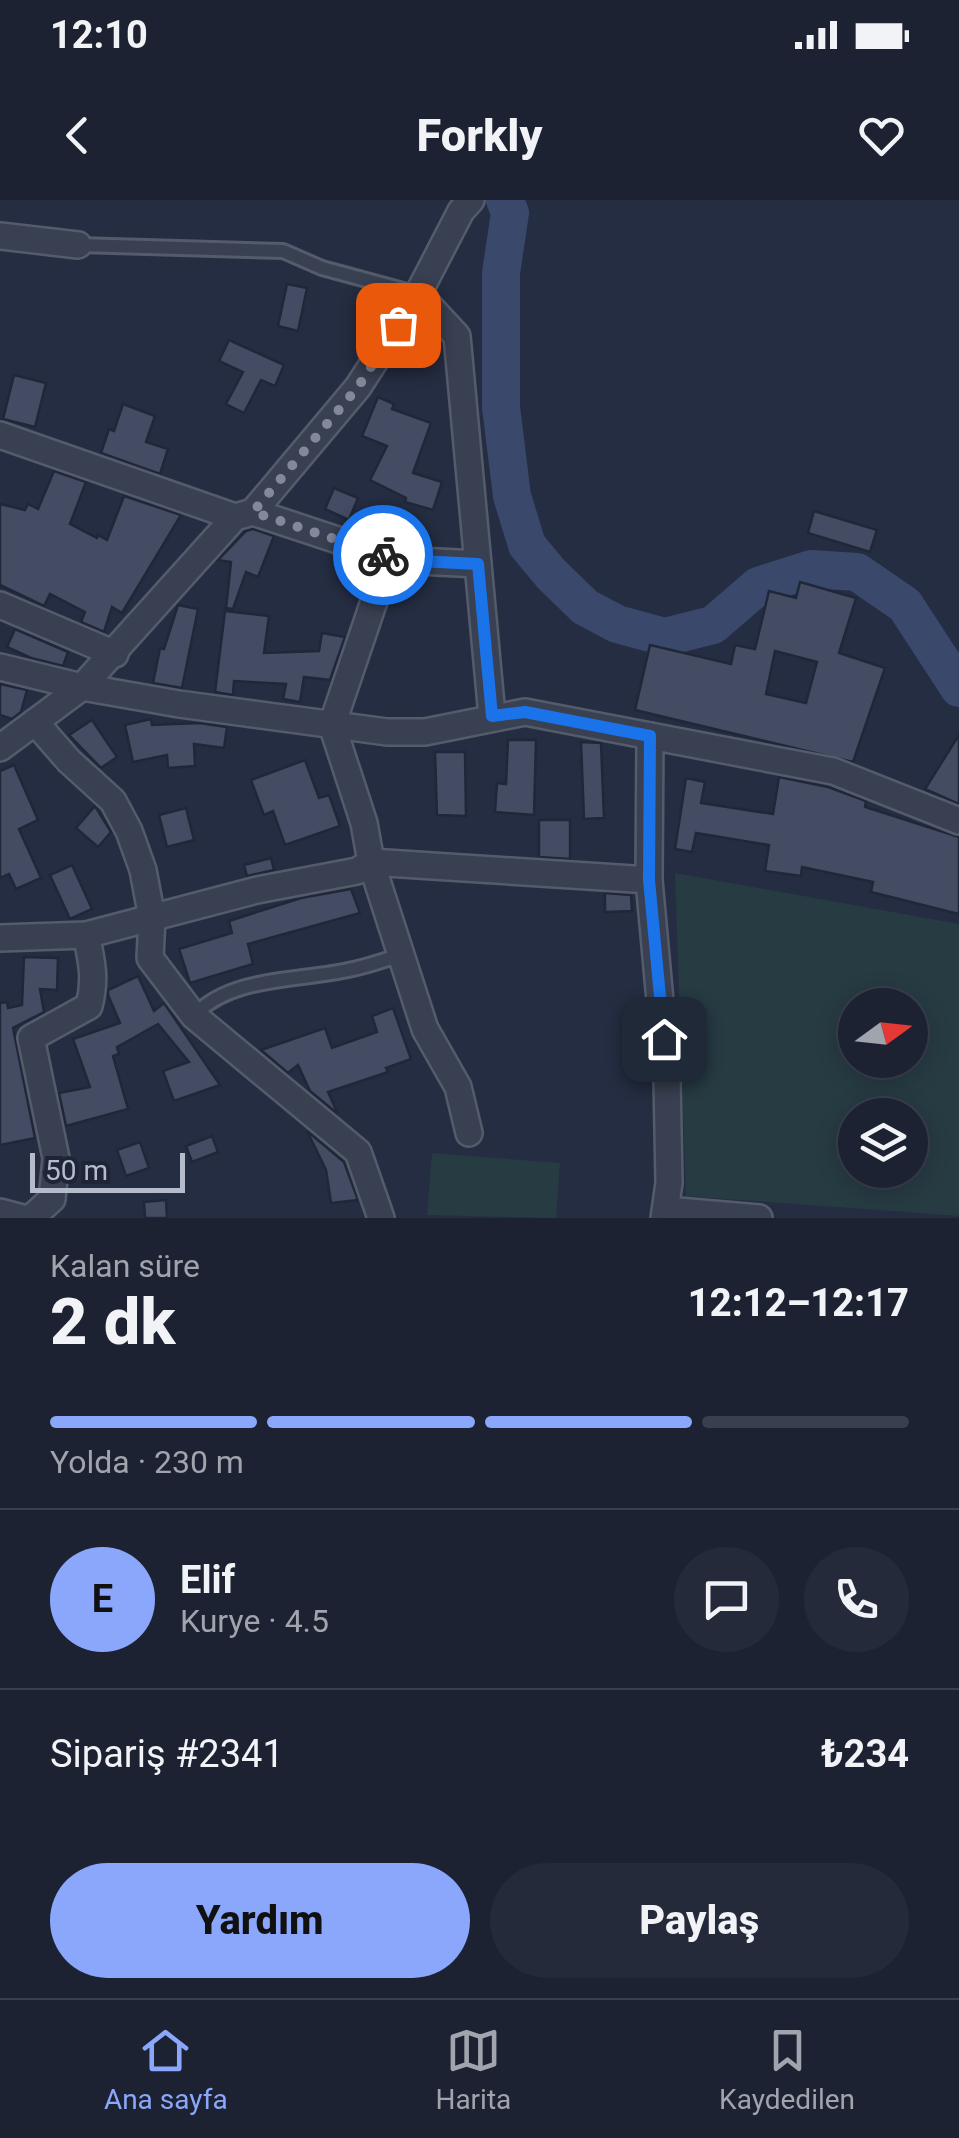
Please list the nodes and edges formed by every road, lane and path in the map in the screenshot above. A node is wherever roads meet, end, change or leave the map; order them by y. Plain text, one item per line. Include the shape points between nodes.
1 (472, 200) edge
2 (0, 236) edge
3 (78, 244) joint
4 (418, 294) junction
5 (0, 436) edge
6 (244, 514) junction
7 (389, 557) junction
8 (478, 564) junction
9 (0, 604) edge
10 (115, 654) junction
11 (0, 666) edge
12 (82, 686) junction
13 (492, 716) junction
14 (36, 722) junction
15 (332, 725) junction
16 (650, 736) junction
17 (0, 748) edge
18 (959, 821) edge
19 (371, 862) junction
20 (649, 880) junction
21 (152, 918) junction
22 (86, 935) junction
23 (0, 938) edge
24 (401, 955) junction
25 (194, 1016) junction
26 (468, 1133) dead end
27 (0, 1212) edge
28 (665, 1214) edge
29 (27, 1218) edge
30 (381, 1218) edge
31 (759, 1218) edge

1 - 4 street
2 - 3 street
3 - 4 lane via 284,251
4 - 6 street via 358,387
4 - 8 street via 457,336
5 - 6 street
6 - 7 street
6 - 10 street
7 - 8 street
7 - 15 street
8 - 13 street
9 - 10 street
10 - 12 street
11 - 12 street
12 - 14 street
12 - 15 street
13 - 15 street via 425,732
13 - 16 street via 525,712
14 - 17 street
14 - 21 street via 112,801 143,870
15 - 19 street
16 - 18 street via 833,772
16 - 20 street
19 - 20 street
19 - 21 street via 346,874
19 - 24 street
20 - 28 street via 667,1078
21 - 22 street
21 - 25 street via 150,958
22 - 23 street
22 - 29 street via 94,968 89,1006 30,1038 56,1158 52,1198
24 - 25 lane via 348,971 264,982
24 - 26 street via 425,1030 458,1087
25 - 30 street via 358,1152
27 - 29 street
28 - 31 street

